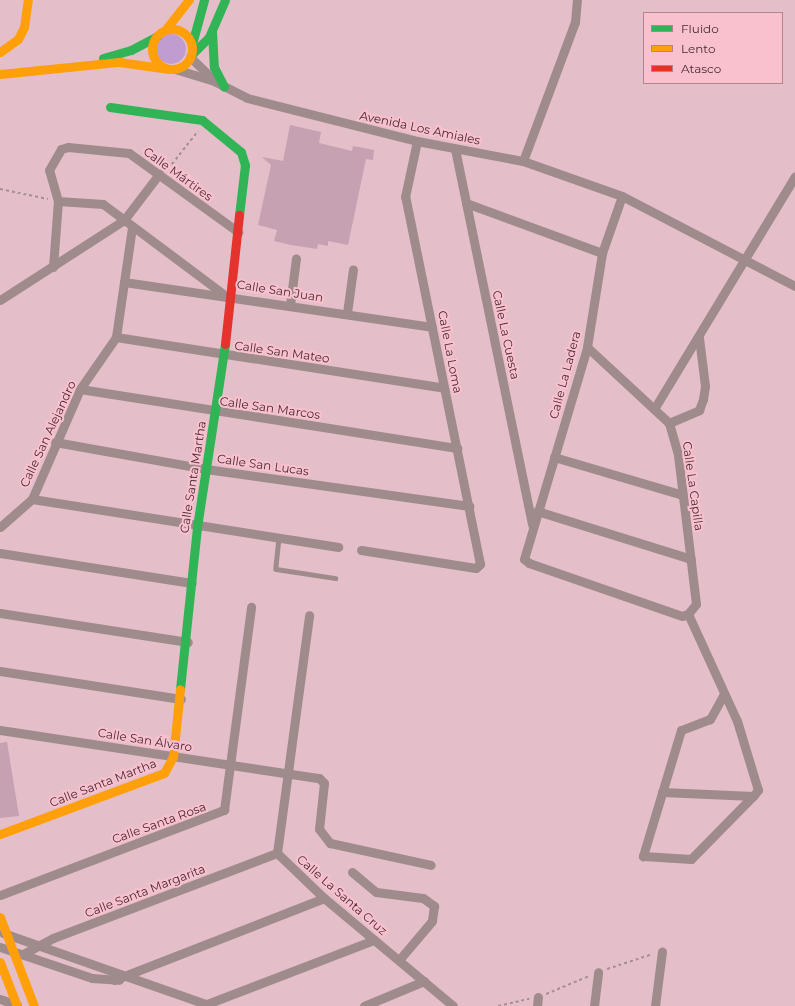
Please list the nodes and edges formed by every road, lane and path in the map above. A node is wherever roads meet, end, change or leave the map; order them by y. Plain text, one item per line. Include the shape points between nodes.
1 (28, 0) edge
2 (189, 0) edge
3 (204, 0) edge
4 (225, 0) edge
5 (577, 0) edge
6 (166, 30) junction
7 (212, 31) junction
8 (157, 36) junction
9 (192, 44) junction
10 (0, 52) edge
11 (191, 56) junction
12 (0, 69) edge
13 (171, 69) junction
14 (0, 74) edge
15 (214, 81) junction
16 (224, 87) junction
17 (110, 107) dead end
18 (202, 120) junction
19 (418, 142) junction
20 (455, 149) junction
21 (523, 161) junction
22 (159, 174) junction
23 (795, 176) edge
24 (0, 189) edge
25 (622, 196) junction
26 (58, 202) junction
27 (466, 203) junction
28 (124, 220) junction
29 (132, 227) junction
30 (238, 232) junction
31 (602, 253) junction
32 (296, 258) dead end
33 (746, 262) junction
34 (53, 267) junction
35 (353, 269) dead end
36 (124, 282) junction
37 (795, 286) edge
38 (227, 295) junction
39 (0, 300) edge
40 (290, 305) junction
41 (347, 313) junction
42 (432, 327) junction
43 (116, 337) junction
44 (699, 338) junction
45 (587, 347) junction
46 (224, 355) junction
47 (444, 388) junction
48 (80, 389) junction
49 (654, 409) junction
50 (215, 412) junction
51 (669, 423) junction
52 (55, 442) junction
53 (457, 448) junction
54 (554, 457) junction
55 (206, 469) junction
56 (683, 496) junction
57 (32, 499) junction
58 (469, 506) junction
59 (537, 511) junction
60 (533, 525) junction
61 (0, 527) edge
62 (197, 527) junction
63 (279, 538) junction
64 (338, 547) dead end
65 (361, 550) dead end
66 (0, 553) edge
67 (691, 559) junction
68 (335, 578) dead end
69 (192, 583) junction
70 (251, 607) dead end
71 (0, 613) edge
72 (688, 614) junction
73 (309, 615) dead end
74 (188, 642) junction
75 (0, 671) edge
76 (724, 694) junction
77 (181, 699) junction
78 (0, 730) edge
79 (173, 757) junction
80 (231, 766) junction
81 (286, 774) junction
82 (662, 792) junction
83 (753, 796) junction
84 (0, 834) edge
85 (277, 853) junction
86 (431, 865) dead end
87 (352, 872) dead end
88 (0, 895) edge
89 (324, 898) junction
90 (0, 917) edge
91 (3, 933) edge
92 (374, 940) junction
93 (39, 945) junction
94 (0, 947) edge
95 (13, 951) junction
96 (662, 951) joint
97 (23, 954) junction
98 (399, 960) junction
99 (0, 962) edge
100 (598, 972) junction
101 (124, 975) junction
102 (114, 980) junction
103 (137, 980) junction
104 (424, 981) junction
105 (0, 999) edge
106 (538, 1002) edge
107 (17, 1005) edge
108 (209, 1005) edge
109 (34, 1006) edge
110 (364, 1006) edge
111 (453, 1006) edge
112 (498, 1006) edge
113 (594, 1006) edge
114 (655, 1006) edge

1 - 10 main road via 24,27 18,39
2 - 6 main road
3 - 9 main road
4 - 7 main road
5 - 21 street via 575,22
6 - 8 main road
6 - 9 main road via 185,34
7 - 11 main road
7 - 16 main road via 214,67
8 - 12 main road via 131,50 104,57
8 - 13 main road via 152,47 154,58
9 - 11 main road
11 - 13 main road
11 - 15 street, Avenida Los Amiales
13 - 14 main road via 119,62
13 - 15 street, Avenida Los Amiales
15 - 16 street, Avenida Los Amiales
16 - 19 street, Avenida Los Amiales via 247,98
17 - 18 main road
18 - 22 path via 195,139 171,168
18 - 30 main road, Calle Santa Martha via 244,158
19 - 20 street, Avenida Los Amiales
19 - 42 street, Calle La Loma via 405,197
20 - 21 street, Avenida Los Amiales
20 - 27 street, Calle La Cuesta
21 - 25 street, Avenida Los Amiales
22 - 26 street, Calle Mártires via 129,153 68,147 61,149 50,164
22 - 28 street
22 - 30 street, Calle Mártires
23 - 33 street
24 - 26 path
25 - 31 street, Calle La Ladera
25 - 33 street, Avenida Los Amiales
26 - 28 street via 103,204
26 - 34 street, Calle Mártires
27 - 31 street
27 - 60 street, Calle La Cuesta
28 - 29 street
28 - 34 street
29 - 36 street, Calle San Alejandro
29 - 38 street
30 - 38 main road, Calle Santa Martha
31 - 45 street, Calle La Ladera
32 - 40 street
33 - 37 street, Avenida Los Amiales
33 - 44 street
34 - 39 street
35 - 41 street
36 - 38 street, Calle San Juan
36 - 43 street, Calle San Alejandro
38 - 40 street, Calle San Juan
38 - 46 main road, Calle Santa Martha
40 - 41 street, Calle San Juan
41 - 42 street, Calle San Juan
42 - 47 street, Calle La Loma
43 - 46 street, Calle San Mateo
43 - 48 street, Calle San Alejandro
44 - 49 street
44 - 51 street via 705,386 703,399 699,410
45 - 49 street
45 - 54 street, Calle La Ladera
46 - 47 street, Calle San Mateo
46 - 50 main road, Calle Santa Martha
47 - 53 street, Calle La Loma
48 - 50 street, Calle San Marcos
48 - 52 street, Calle San Alejandro
49 - 51 street
50 - 53 street, Calle San Marcos
50 - 55 main road, Calle Santa Martha
51 - 56 street, Calle La Capilla
52 - 55 street, Calle San Lucas
52 - 57 street, Calle San Alejandro
53 - 58 street, Calle La Loma
54 - 56 street
54 - 59 street, Calle La Ladera
55 - 58 street, Calle San Lucas
55 - 62 main road, Calle Santa Martha
56 - 67 street, Calle La Capilla
57 - 61 street, Calle San Alejandro
57 - 62 street
58 - 65 street, Calle La Loma via 479,567
59 - 60 street, Calle La Ladera
59 - 67 street
60 - 72 street, Calle La Ladera via 524,559 529,563 682,616
62 - 63 street
62 - 69 main road, Calle Santa Martha
63 - 64 street
63 - 68 lane via 276,569
66 - 69 street
67 - 72 street, Calle La Capilla via 696,604
69 - 74 main road, Calle Santa Martha
70 - 80 street, Calle Santa Rosa
71 - 74 street
72 - 76 street
73 - 81 street
74 - 77 main road, Calle Santa Martha
75 - 77 street
76 - 82 street via 710,719 681,730
76 - 83 street via 758,784
77 - 79 main road, Calle Santa Martha
78 - 79 street, Calle San Álvaro
79 - 80 street, Calle San Álvaro
79 - 84 main road, Calle Santa Martha via 164,773
80 - 81 street, Calle San Álvaro
80 - 88 street, Calle Santa Rosa via 227,804 218,814
81 - 85 street
81 - 86 street, Calle San Álvaro via 320,778 323,787 319,829 330,843
82 - 83 street
82 - 83 street via 643,853 646,858 691,859
85 - 89 street, Calle La Santa Cruz
85 - 93 street, Calle Santa Margarita
87 - 98 street via 376,892 430,900 434,906 432,921
89 - 92 street, Calle La Santa Cruz
89 - 101 street
90 - 91 main road
91 - 93 street
91 - 95 main road
92 - 98 street, Calle La Santa Cruz
92 - 108 street
93 - 97 street, Calle Santa Margarita
93 - 101 street
94 - 95 street
95 - 97 street
95 - 109 main road
96 - 100 path
96 - 114 street
97 - 102 street via 92,978
98 - 104 street, Calle La Santa Cruz
99 - 107 main road
100 - 106 path
100 - 113 street
101 - 102 street
101 - 103 street
102 - 103 street
103 - 108 street
104 - 110 street
104 - 111 street, Calle La Santa Cruz
105 - 107 street
106 - 112 path

